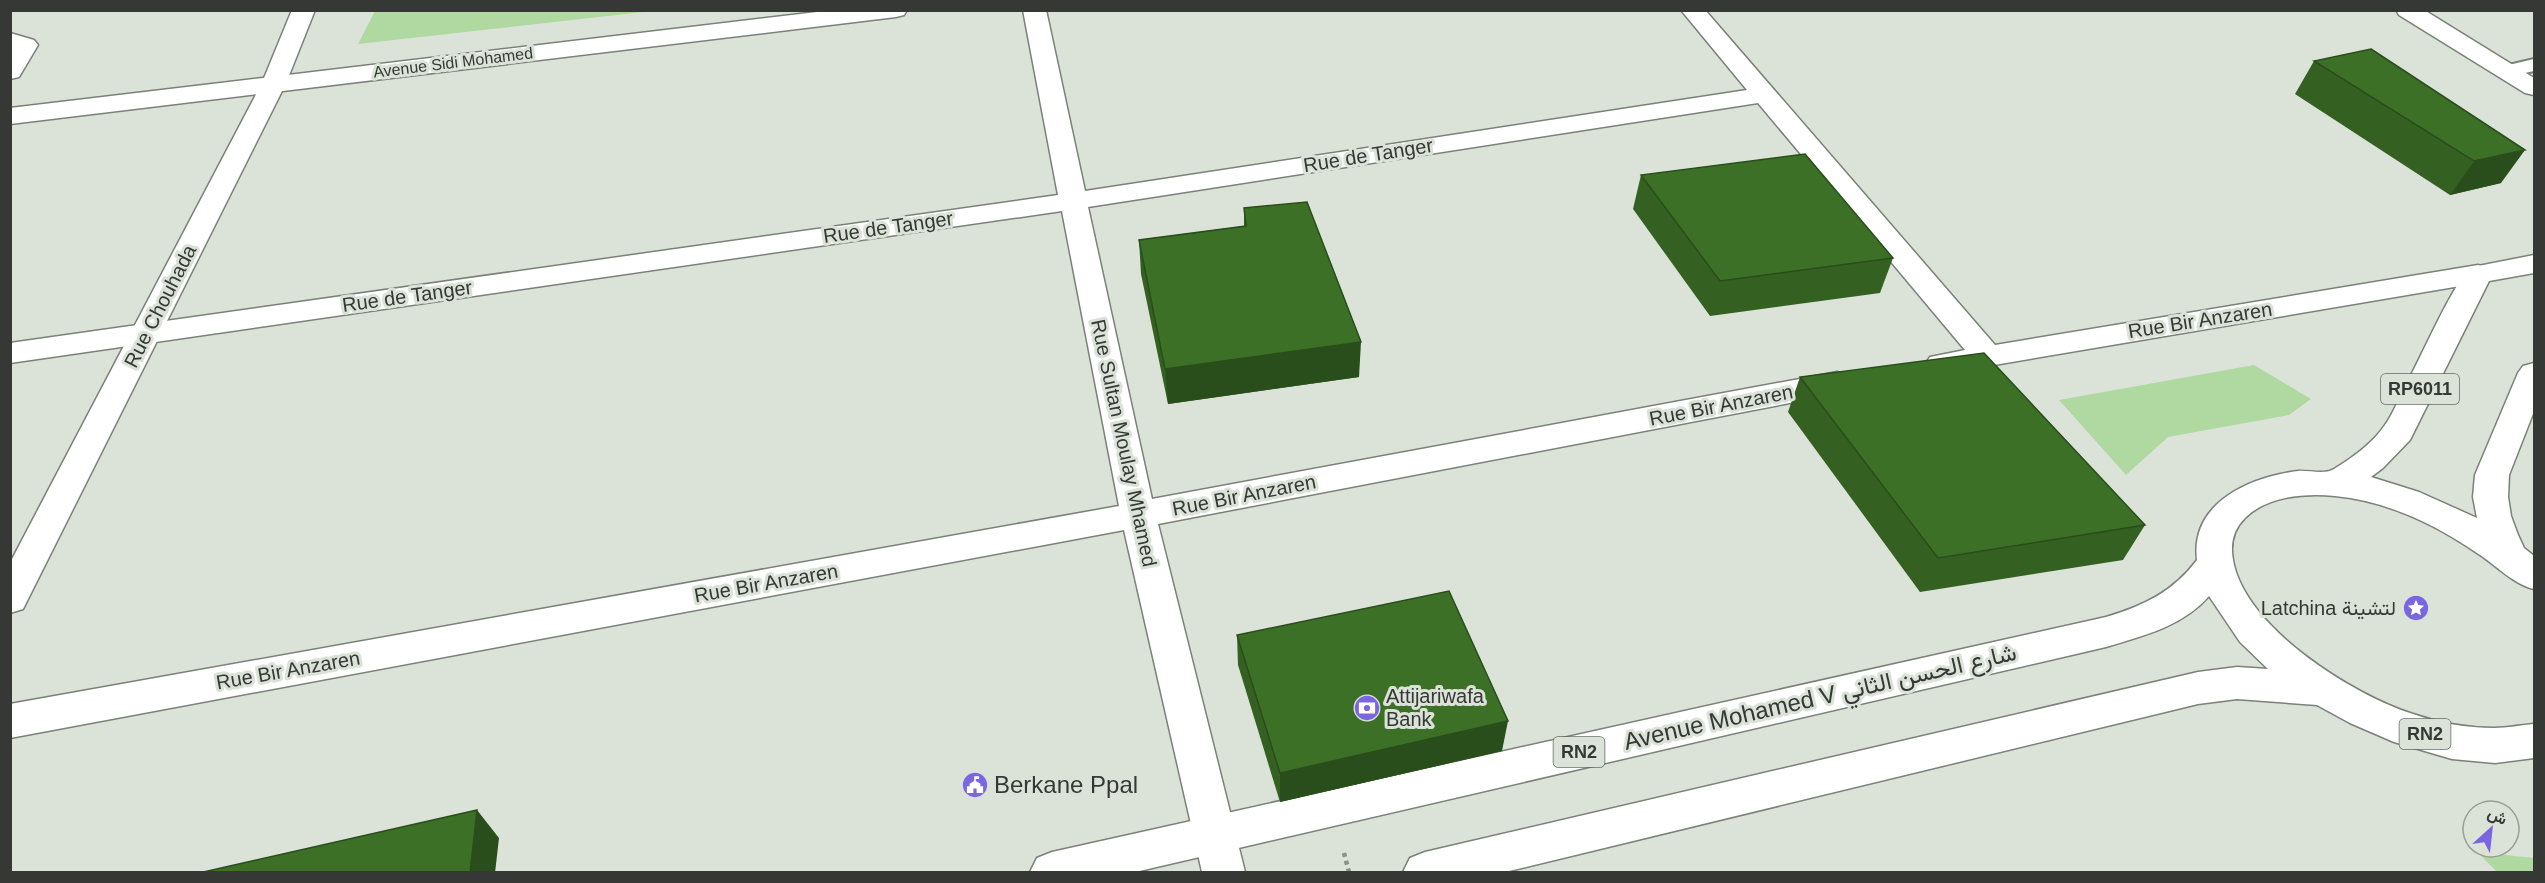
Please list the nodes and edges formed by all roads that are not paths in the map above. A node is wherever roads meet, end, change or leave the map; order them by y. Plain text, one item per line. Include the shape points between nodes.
1 (304, 10) edge
2 (896, 10) edge
3 (1034, 10) edge
4 (1692, 10) edge
5 (2408, 10) edge
6 (10, 40) edge
7 (2535, 65) edge
8 (2507, 71) junction
9 (10, 72) edge
10 (274, 84) junction
11 (2535, 88) edge
12 (1764, 95) junction
13 (10, 116) edge
14 (1074, 201) junction
15 (2535, 264) edge
16 (2478, 274) junction
17 (146, 334) junction
18 (10, 353) edge
19 (1987, 355) junction
20 (1916, 369) edge
21 (2535, 373) edge
22 (1869, 378) edge
23 (2337, 484) junction
24 (1138, 515) junction
25 (2216, 563) junction
26 (2522, 565) edge
27 (10, 599) edge
28 (2323, 689) junction
29 (10, 721) edge
30 (2535, 741) edge
31 (1219, 854) edge
32 (1052, 873) edge
33 (1425, 873) edge

1 - 10 main road, Rue Chouhada
2 - 10 main road, Avenue Sidi Mohamed
3 - 14 main road, Rue Sultan Moulay Mhamed
4 - 12 main road
5 - 8 main road
6 - 9 main road via 26,45
7 - 8 lane
8 - 11 main road
10 - 13 main road, Avenue Sidi Mohamed
10 - 17 main road, Rue Chouhada
12 - 14 main road, Rue de Tanger
12 - 19 main road
14 - 17 main road, Rue de Tanger
14 - 24 main road, Rue Sultan Moulay Mhamed
15 - 16 main road, Rue Bir Anzaren
16 - 19 main road, Rue Bir Anzaren
16 - 23 main road, RP6011 via 2398,432 2371,460
17 - 18 main road, Rue de Tanger
17 - 27 main road, Rue Chouhada
19 - 20 main road, Rue Bir Anzaren
21 - 26 main road via 2492,476 2489,493 2490,511 2498,532
22 - 24 main road, Rue Bir Anzaren
23 - 25 main road, RN2 via 2277,486 2235,506 2222,522 2215,540
23 - 26 main road, RN2 via 2425,508 2478,533
24 - 29 main road, Rue Bir Anzaren
24 - 31 main road, Rue Sultan Moulay Mhamed
25 - 28 main road, RN2 via 2223,588 2238,614 2290,666
25 - 31 main road, Avenue Mohamed V شارع الحسن الثاني / RN2 via 2199,586 2174,606 2144,621
28 - 30 main road, RN2 via 2383,720 2446,740 2487,745
28 - 33 main road, RN2 via 2237,683 2198,688
31 - 32 main road, Avenue Mohamed V شارع الحسن الثاني / RN2

